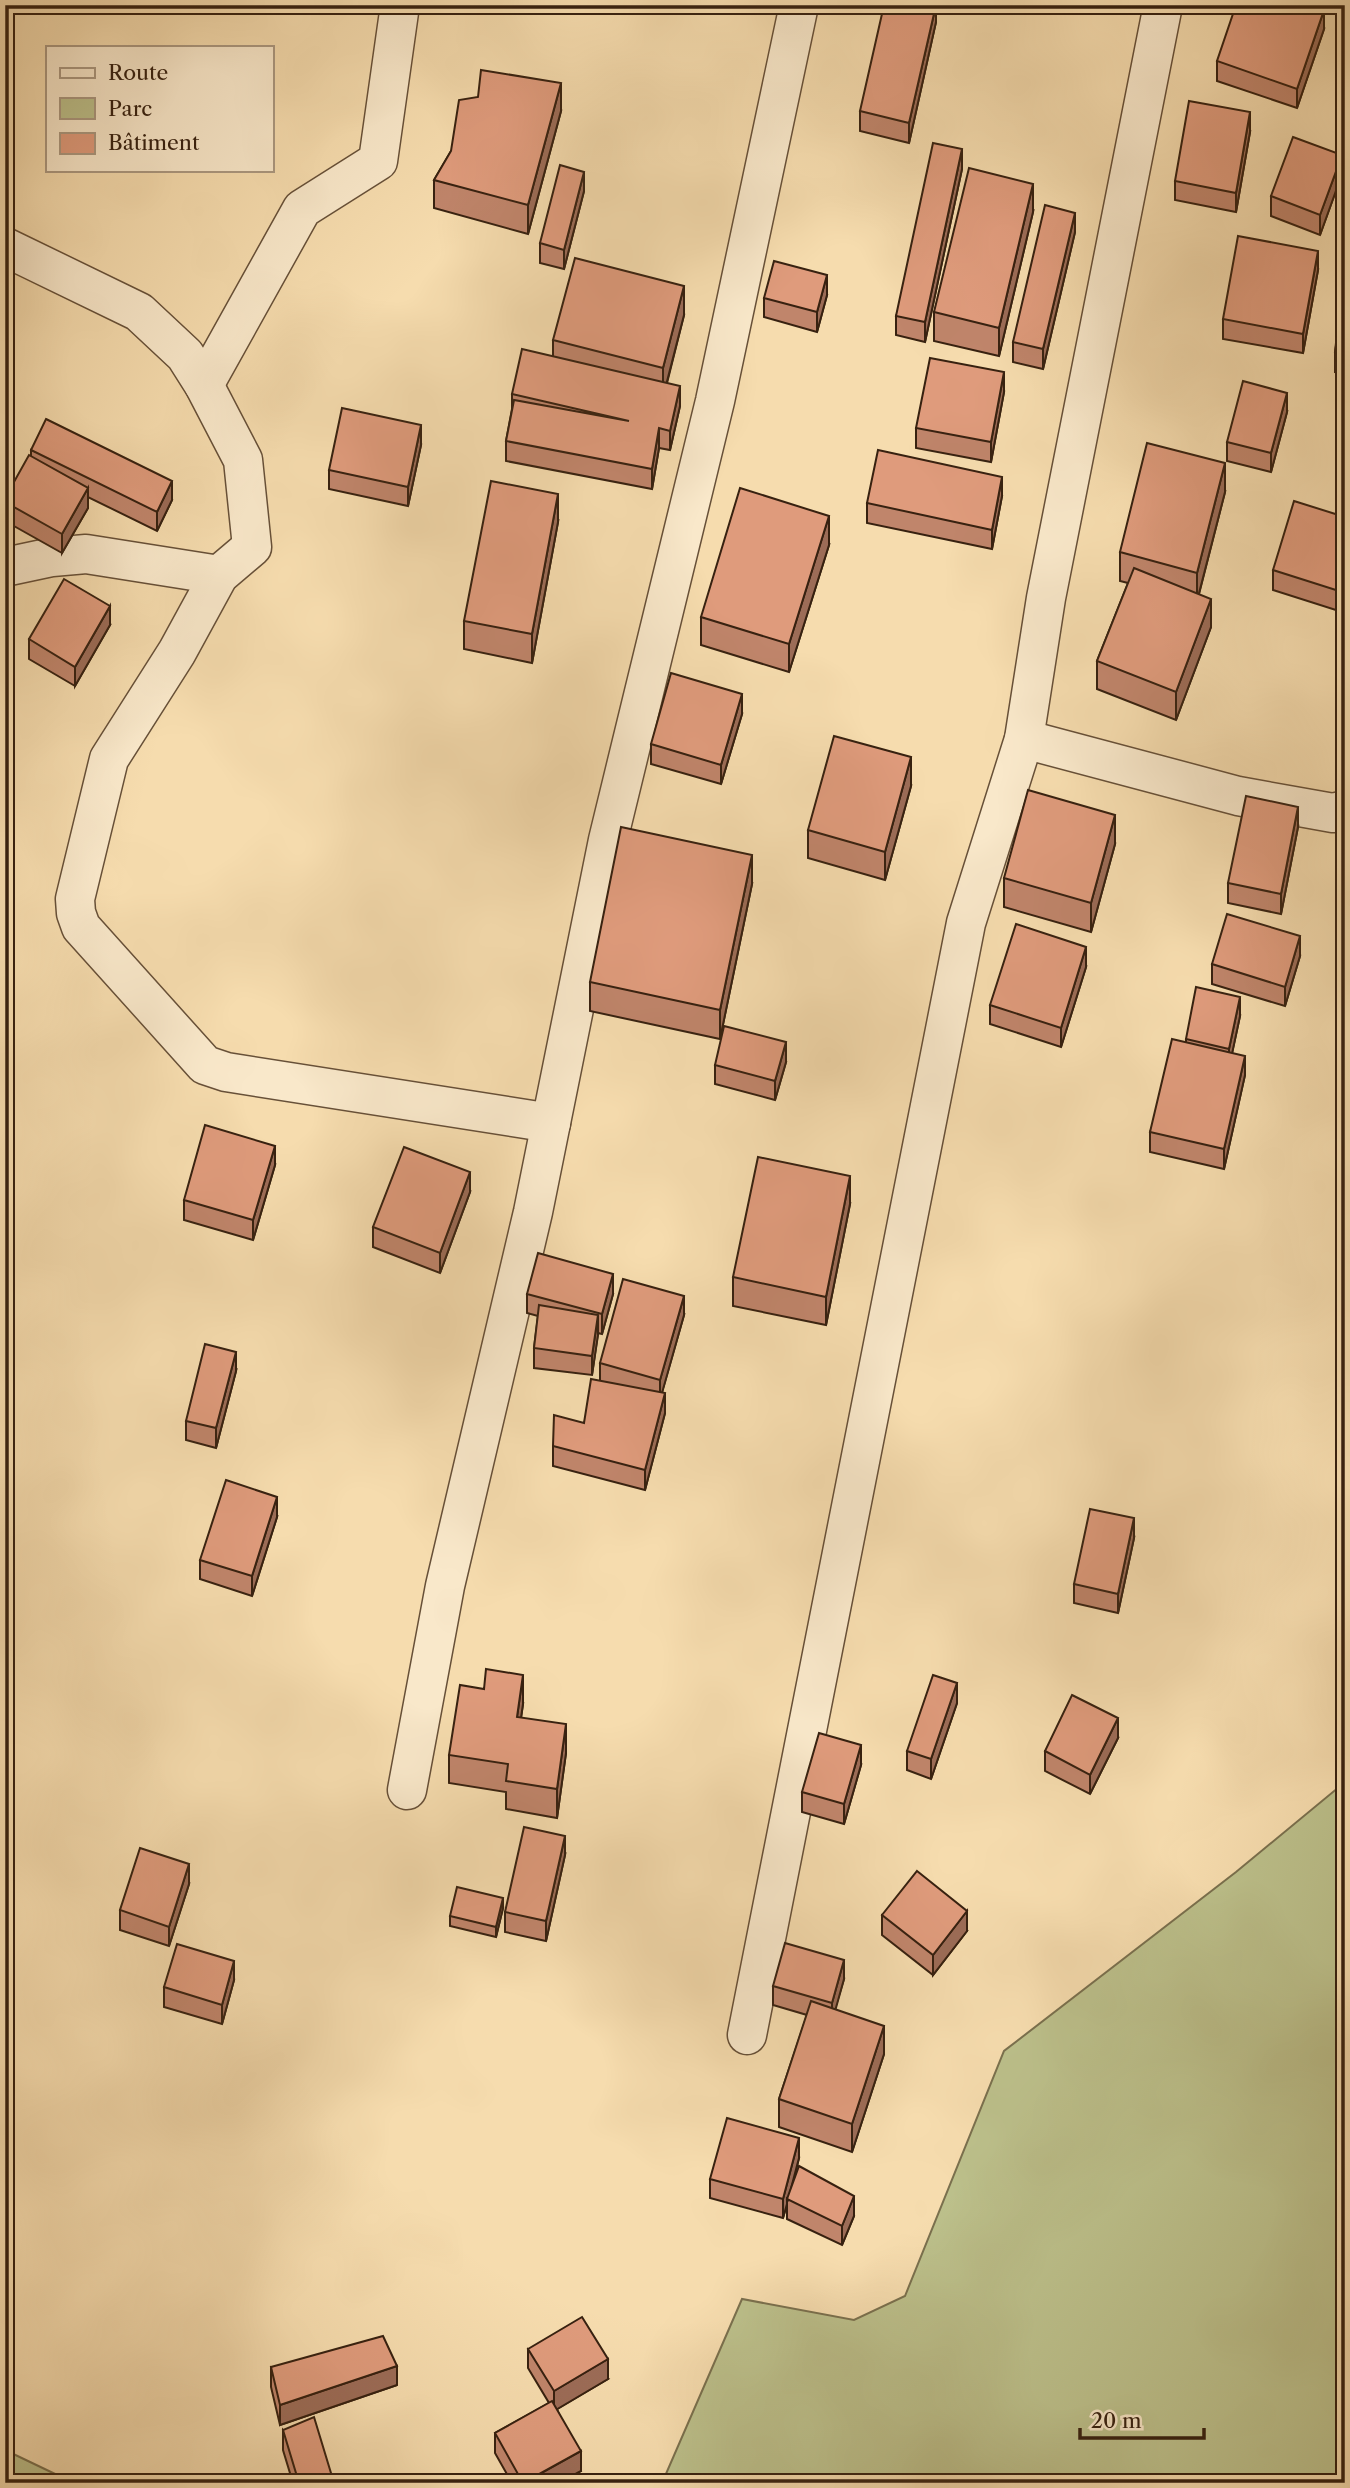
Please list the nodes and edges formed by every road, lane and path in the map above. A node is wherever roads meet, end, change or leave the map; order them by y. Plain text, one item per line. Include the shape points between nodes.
1 (400, 5) edge
2 (799, 5) edge
3 (1163, 5) edge
4 (5, 247) edge
5 (204, 385) junction
6 (5, 567) edge
7 (219, 575) junction
8 (1024, 739) junction
9 (1345, 810) edge
10 (551, 1124) junction
11 (407, 1790) dead end
12 (747, 2035) dead end

1 - 5 street via 379,161 302,209
2 - 10 street via 715,401 608,840
3 - 8 street via 1046,598
4 - 5 street via 139,312 185,355
5 - 7 street via 243,460 252,547
6 - 7 street via 86,554
7 - 10 street via 109,759 75,899 81,927 205,1065
8 - 9 street via 1238,796 1333,813
8 - 12 street via 966,923
10 - 11 street via 445,1586

